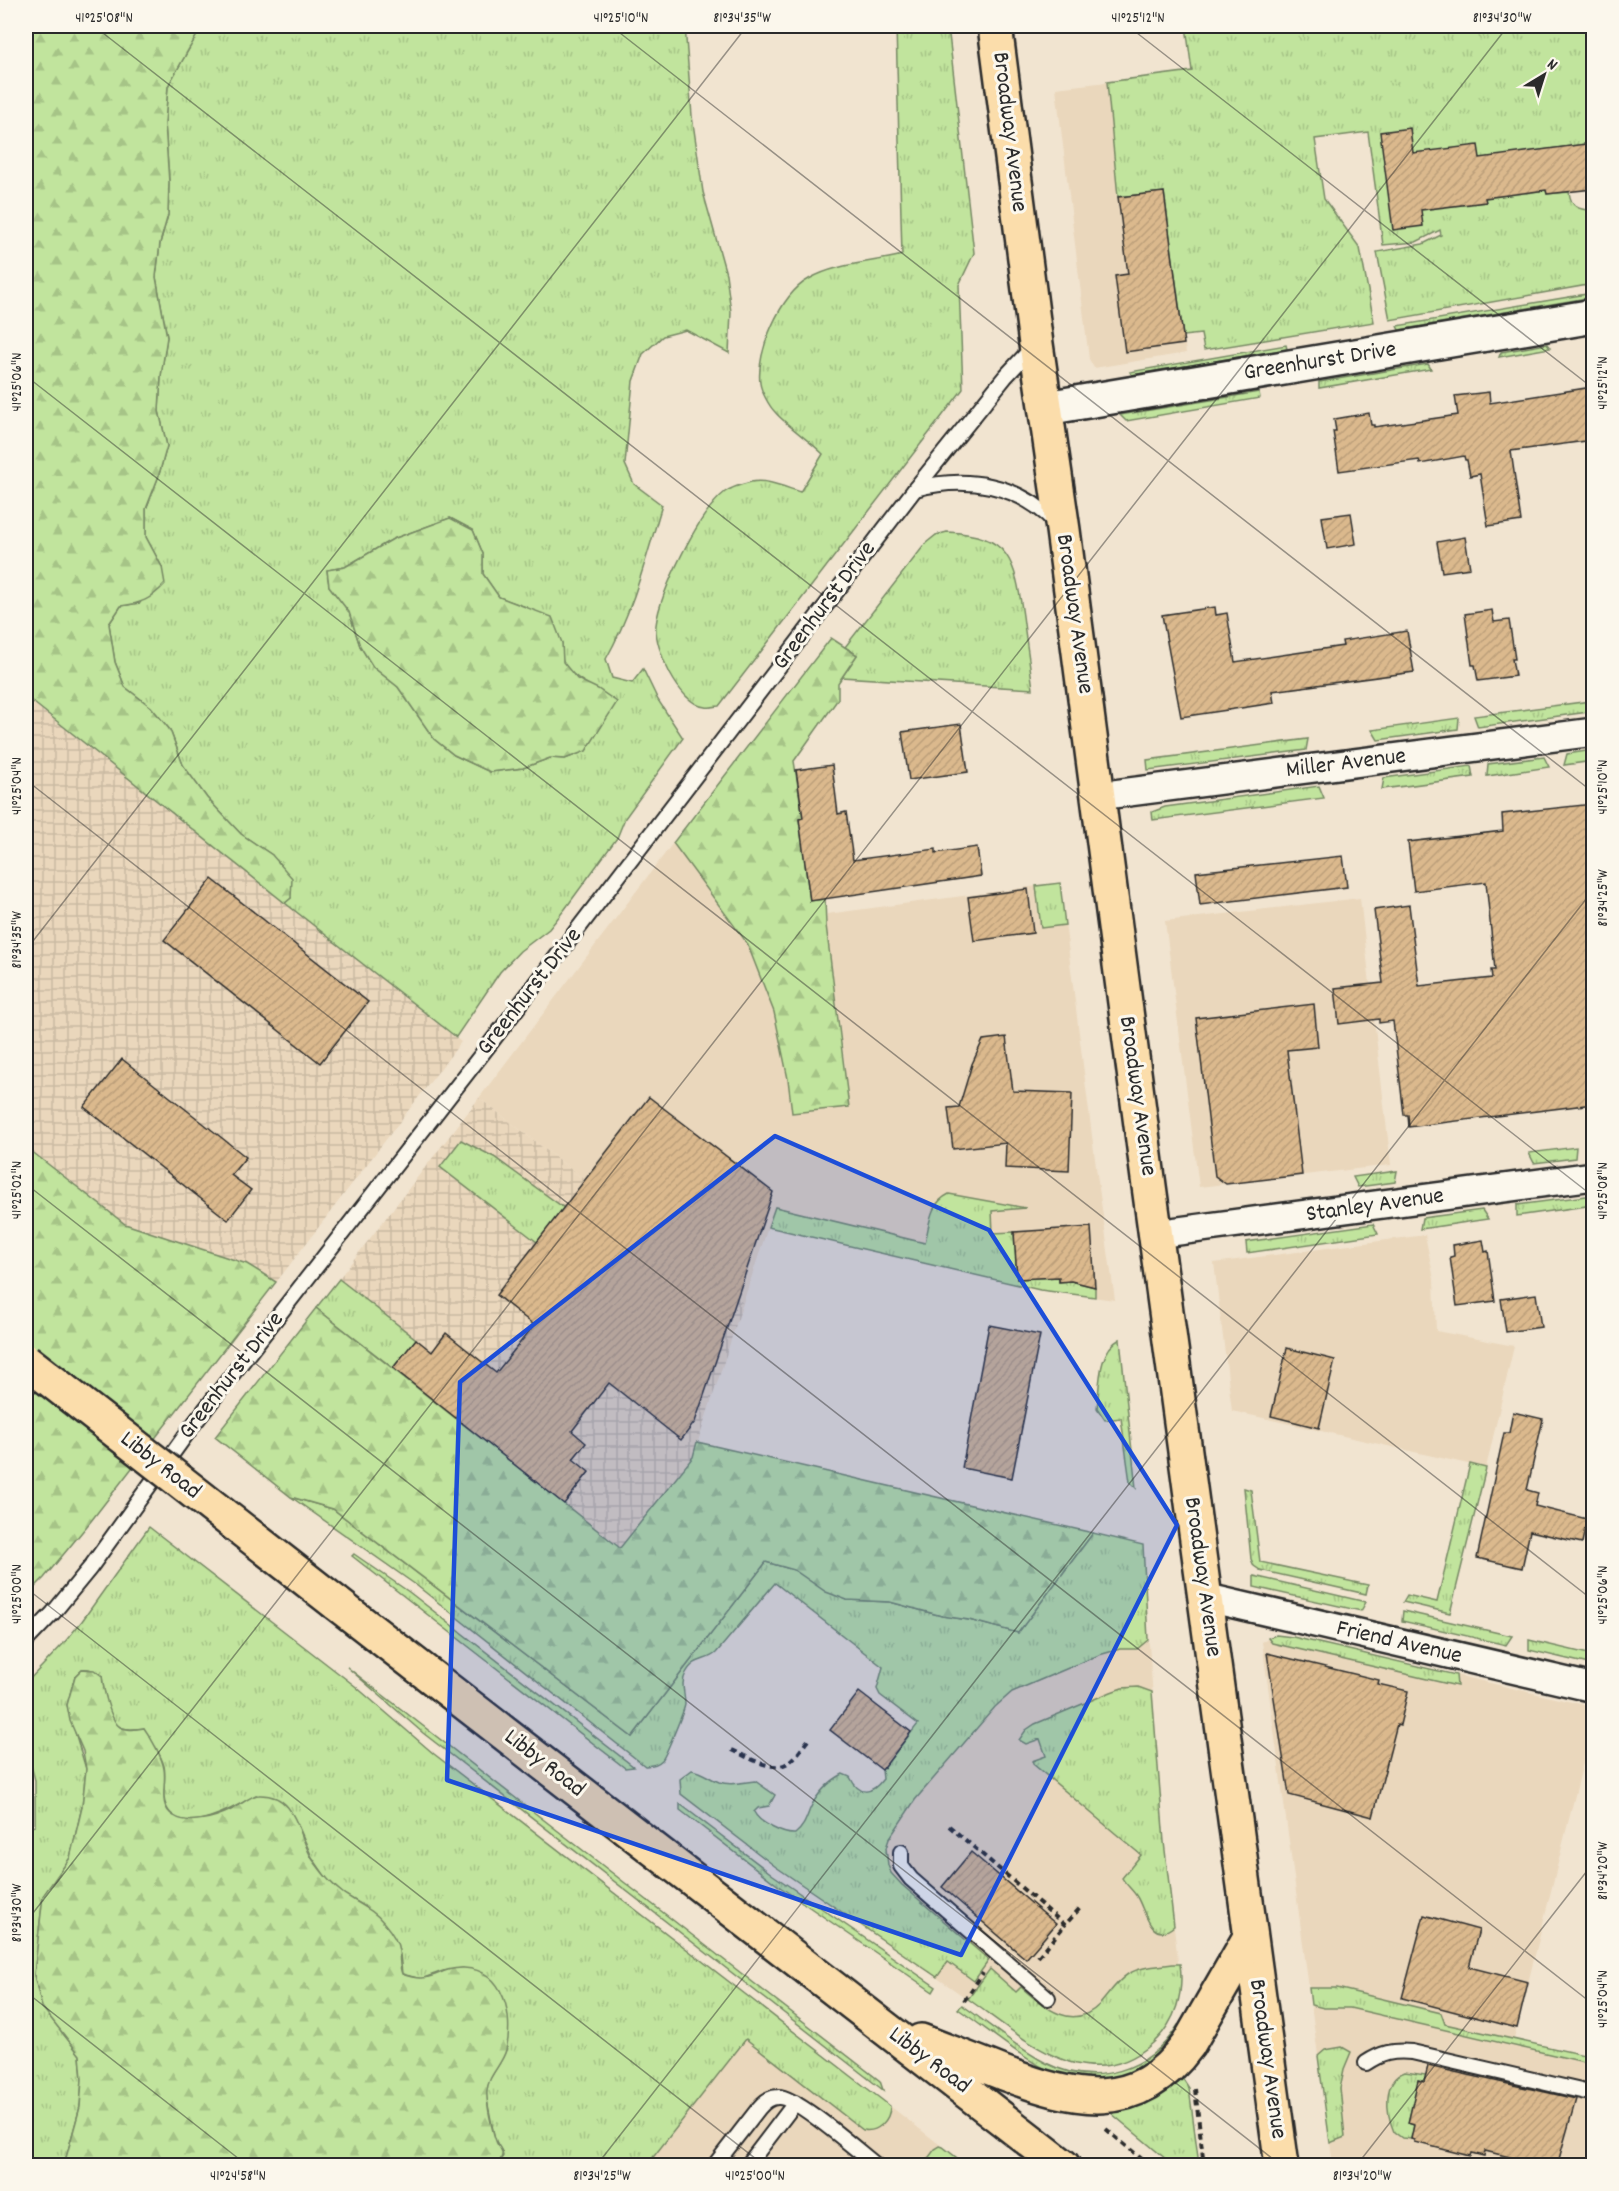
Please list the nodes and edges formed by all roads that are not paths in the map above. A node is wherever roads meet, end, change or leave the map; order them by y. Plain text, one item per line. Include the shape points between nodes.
1 (995, 26) edge
2 (1593, 316) edge
3 (1036, 344) junction
4 (1046, 408) junction
5 (915, 489) junction
6 (1063, 530) junction
7 (1593, 732) edge
8 (1098, 796) junction
9 (1593, 1176) edge
10 (1156, 1234) junction
11 (26, 1361) edge
12 (1204, 1597) junction
13 (26, 1641) edge
14 (1593, 1688) edge
15 (901, 1852) dead end
16 (1250, 1937) junction
17 (1048, 1998) dead end
18 (883, 2027) junction
19 (1366, 2063) dead end
20 (1593, 2094) edge
21 (795, 2103) junction
22 (714, 2166) edge
23 (747, 2166) edge
24 (877, 2166) edge
25 (1063, 2166) edge
26 (1282, 2166) edge

1 - 3 main road, Broadway Avenue
2 - 4 street, Greenhurst Drive
3 - 4 main road, Broadway Avenue
3 - 5 lane, Greenhurst Drive
4 - 6 main road, Broadway Avenue
5 - 6 lane via 954,482 994,486 1032,503
5 - 13 lane, Greenhurst Drive via 193,1425 90,1568
6 - 8 main road, Broadway Avenue
7 - 8 street, Miller Avenue
8 - 10 main road, Broadway Avenue
9 - 10 street, Stanley Avenue
10 - 12 main road, Broadway Avenue
11 - 18 main road, Libby Road, bridge
12 - 14 street, Friend Avenue
12 - 16 main road, Broadway Avenue
15 - 17 lane via 901,1866 911,1879
16 - 18 main road via 1177,2060 1157,2078 1120,2093 1064,2094
16 - 26 main road, Broadway Avenue
18 - 25 main road, Libby Road
19 - 20 lane via 1388,2052 1412,2052
21 - 22 lane via 779,2097 765,2102
21 - 23 lane
21 - 24 lane

